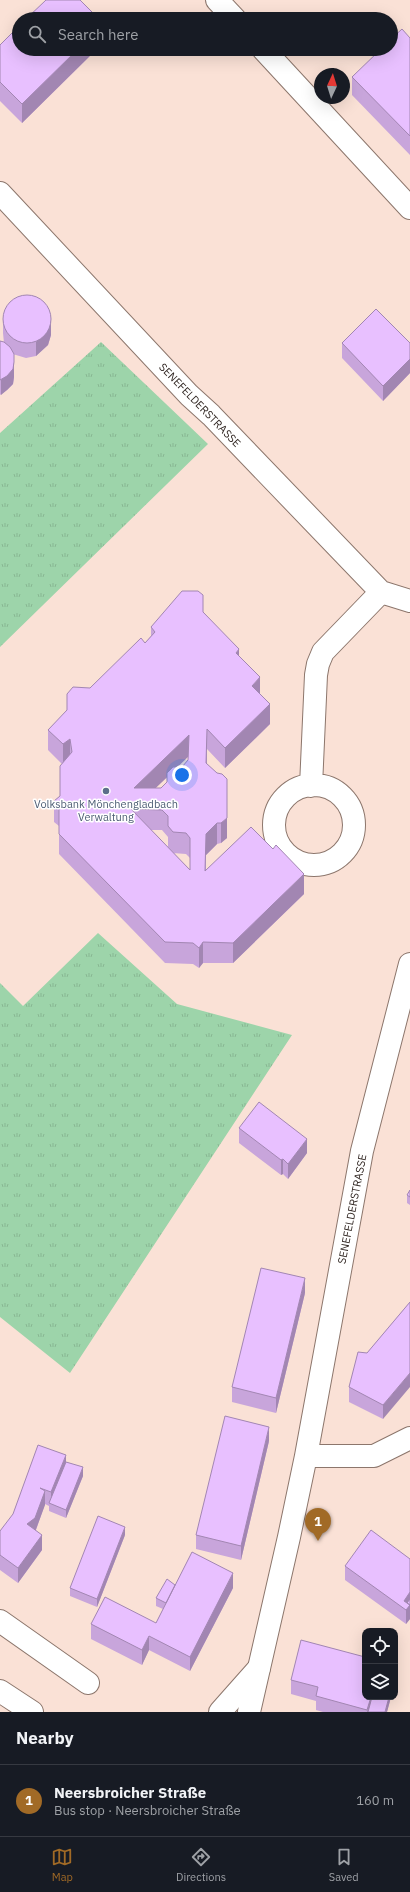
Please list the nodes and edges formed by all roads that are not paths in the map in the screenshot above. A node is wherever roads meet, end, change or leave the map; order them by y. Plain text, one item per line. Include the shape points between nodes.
1 (217, 0) edge
2 (228, 12) edge
3 (269, 56) edge
4 (0, 193) edge
5 (410, 208) edge
6 (381, 592) junction
7 (410, 601) edge
8 (311, 786) dead end
9 (410, 964) edge
10 (410, 1438) edge
11 (306, 1456) junction
12 (0, 1621) edge
13 (259, 1668) junction
14 (88, 1683) dead end
15 (0, 1691) edge
16 (32, 1712) edge
17 (220, 1712) edge
18 (249, 1712) edge

1 - 2 street
3 - 5 street
4 - 6 street, SENEFELDERSTRASSE via 189,395
6 - 7 street, SENEFELDERSTRASSE
6 - 8 street via 323,652 318,664
9 - 11 street, SENEFELDERSTRASSE via 362,1151
10 - 11 street via 374,1456
11 - 13 street, SENEFELDERSTRASSE
12 - 14 street
13 - 17 street
13 - 18 street, SENEFELDERSTRASSE
15 - 16 street

